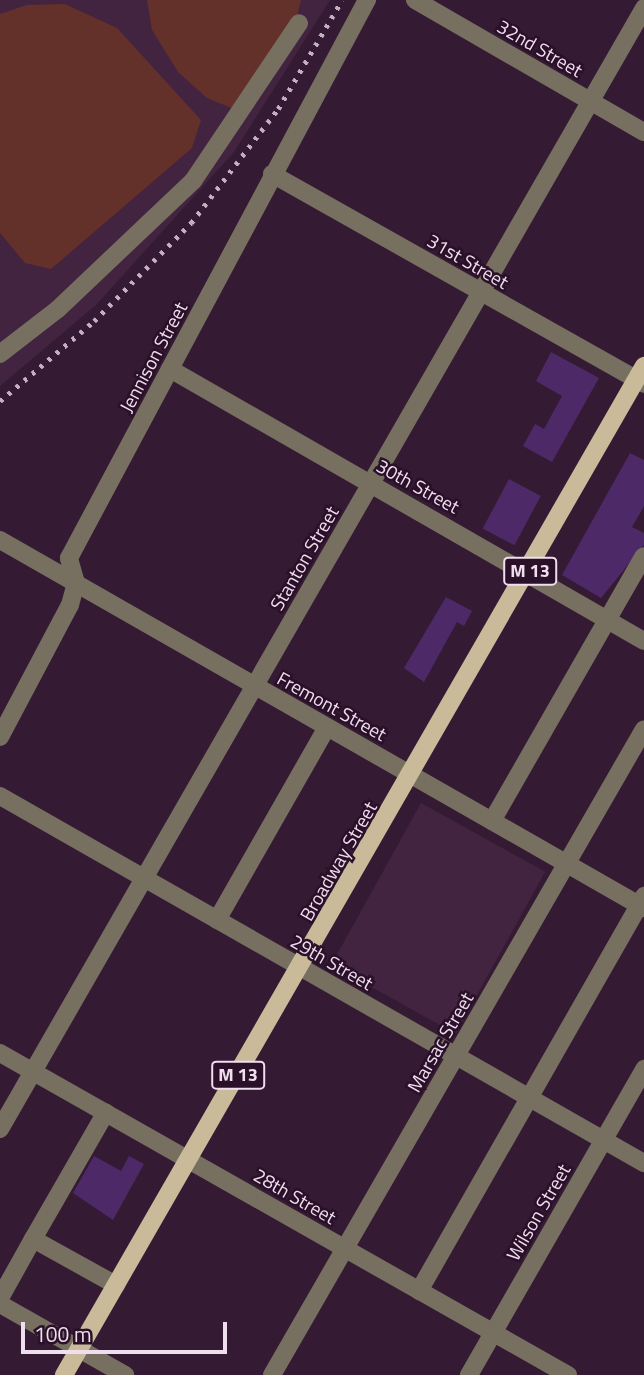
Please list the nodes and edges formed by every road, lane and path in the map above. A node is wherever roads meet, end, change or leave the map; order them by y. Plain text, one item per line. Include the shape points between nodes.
1 (367, 0) edge
2 (415, 0) edge
3 (644, 8) edge
4 (299, 23) dead end
5 (590, 102) junction
6 (644, 132) edge
7 (272, 174) junction
8 (481, 293) junction
9 (0, 354) edge
10 (170, 369) junction
11 (641, 376) edge
12 (371, 484) junction
13 (2, 546) edge
14 (644, 556) edge
15 (529, 573) junction
16 (76, 583) junction
17 (608, 619) junction
18 (644, 641) edge
19 (253, 686) junction
20 (327, 727) junction
21 (644, 729) edge
22 (0, 737) edge
23 (411, 775) junction
24 (0, 796) edge
25 (492, 821) junction
26 (566, 864) junction
27 (145, 880) junction
28 (642, 903) edge
29 (217, 920) junction
30 (300, 968) junction
31 (0, 1053) edge
32 (455, 1057) junction
33 (644, 1069) edge
34 (33, 1072) junction
35 (528, 1098) junction
36 (106, 1112) junction
37 (0, 1129) edge
38 (604, 1140) junction
39 (189, 1158) junction
40 (644, 1163) edge
41 (33, 1239) junction
42 (346, 1250) junction
43 (116, 1285) junction
44 (419, 1291) junction
45 (0, 1298) edge
46 (0, 1304) edge
47 (494, 1333) junction
48 (80, 1349) junction
49 (64, 1375) edge
50 (125, 1375) edge
51 (272, 1375) edge
52 (469, 1375) edge
53 (568, 1375) edge

1 - 7 street, Jennison Street
2 - 5 street, 32nd Street
3 - 5 street, Stanton Street
4 - 9 street via 193,181 105,267
5 - 6 street, 32nd Street
5 - 8 street, Stanton Street
7 - 8 street, 31st Street
7 - 10 street, Jennison Street
8 - 11 street, 31st Street
8 - 12 street, Stanton Street
10 - 12 street, 30th Street
10 - 16 street, Jennison Street via 69,558
11 - 15 main road, Broadway Street / M 13
12 - 15 street, 30th Street
12 - 19 street, Stanton Street
13 - 16 street, Fremont Street
14 - 17 street
15 - 17 street, 30th Street
15 - 23 main road, Broadway Street / M 13
16 - 19 street, Fremont Street
16 - 22 street
17 - 18 street, 30th Street
17 - 25 street
19 - 20 street, Fremont Street
19 - 27 street, Stanton Street
20 - 23 street, Fremont Street
20 - 29 street
21 - 26 street, Marsac Street
23 - 25 street, Fremont Street
23 - 30 main road, Broadway Street / M 13
24 - 27 street, 29th Street
25 - 26 street, Fremont Street
26 - 28 street, Fremont Street
26 - 32 street, Marsac Street
27 - 29 street, 29th Street
27 - 34 street, Stanton Street
28 - 35 street
29 - 30 street, 29th Street
30 - 32 street, 29th Street
30 - 39 main road, Broadway Street / M 13
31 - 34 street, 28th Street
32 - 35 street, 29th Street
32 - 42 street, Marsac Street
33 - 38 street, Wilson Street
34 - 36 street, 28th Street
34 - 37 street, Stanton Street
35 - 38 street, 29th Street
35 - 44 street
36 - 39 street, 28th Street
36 - 41 street
38 - 40 street, 29th Street
38 - 47 street, Wilson Street
39 - 42 street, 28th Street
39 - 43 main road, Broadway Street / M 13
41 - 43 street
41 - 45 street
42 - 44 street, 28th Street
42 - 51 street, Marsac Street
43 - 48 main road, Broadway Street / M 13
44 - 47 street, 28th Street
46 - 48 street
47 - 52 street, Wilson Street
47 - 53 street, 28th Street
48 - 49 main road, Broadway Street / M 13
48 - 50 street

